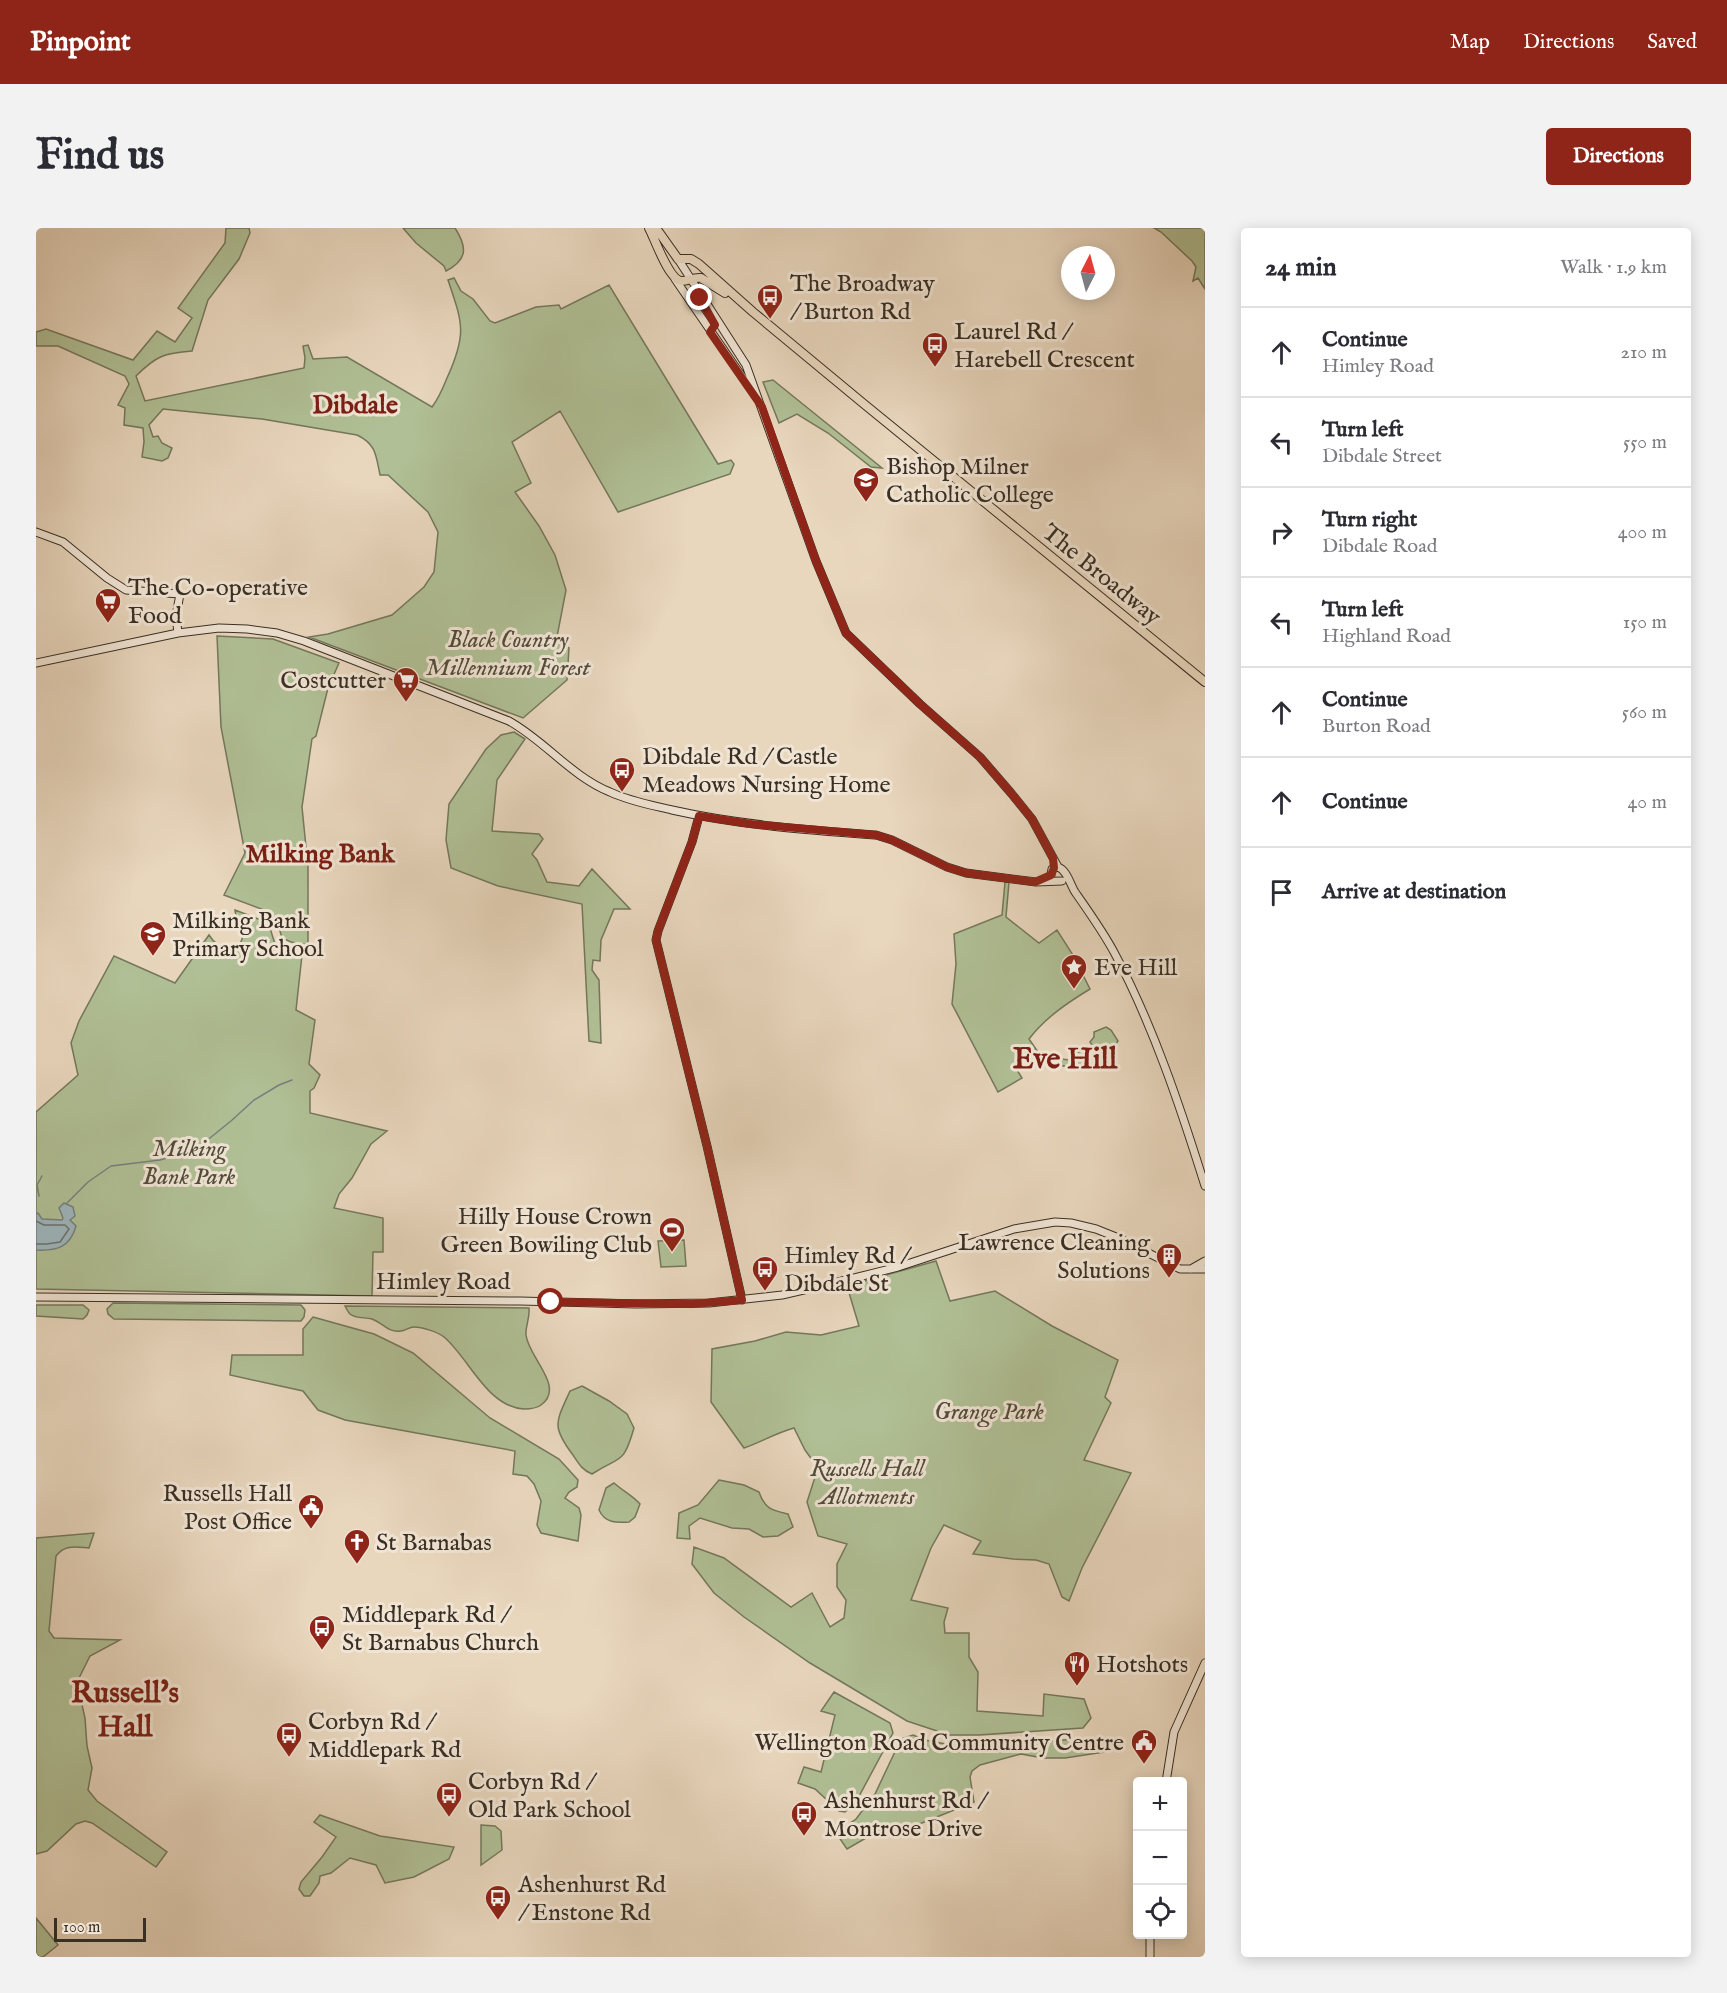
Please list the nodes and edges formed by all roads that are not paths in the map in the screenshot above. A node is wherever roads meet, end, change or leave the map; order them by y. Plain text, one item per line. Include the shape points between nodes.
1 (649, 228) edge
2 (656, 228) edge
3 (678, 259) junction
4 (673, 276) junction
5 (690, 279) junction
6 (700, 294) junction
7 (753, 312) junction
8 (710, 332) junction
9 (762, 407) junction
10 (36, 532) edge
11 (178, 633) junction
12 (36, 663) edge
13 (1205, 682) edge
14 (699, 816) junction
15 (1057, 874) junction
16 (1205, 1186) edge
17 (1205, 1261) edge
18 (1205, 1269) edge
19 (1189, 1270) junction
20 (36, 1297) edge
21 (742, 1300) junction
22 (1205, 1663) edge
23 (1167, 1777) edge
24 (1150, 1939) edge
25 (1149, 1957) edge

1 - 4 main road
2 - 3 main road
3 - 4 main road
3 - 5 main road
3 - 7 main road, The Broadway via 691,259 699,264
4 - 5 main road, The Broadway via 681,281
4 - 8 main road
5 - 6 main road
5 - 7 main road, The Broadway via 708,281
6 - 8 main road via 715,325
6 - 9 main road via 746,365
7 - 13 main road, The Broadway
8 - 9 main road
9 - 15 main road via 816,561 846,633 980,757 1032,819
10 - 11 main road via 63,542 126,590 180,594
11 - 12 main road
11 - 14 main road via 247,629 312,644 509,721 582,777 609,792
14 - 15 main road via 876,835 966,873 1035,882
14 - 21 main road via 656,940
15 - 16 main road via 1073,889 1114,952 1133,991
17 - 19 main road
18 - 19 main road, Himley Road
19 - 21 main road, Himley Road via 1172,1266 1096,1229 1049,1223 978,1239 898,1267 782,1295
20 - 21 main road, Himley Road via 636,1304
22 - 23 main road via 1174,1732
24 - 25 main road

